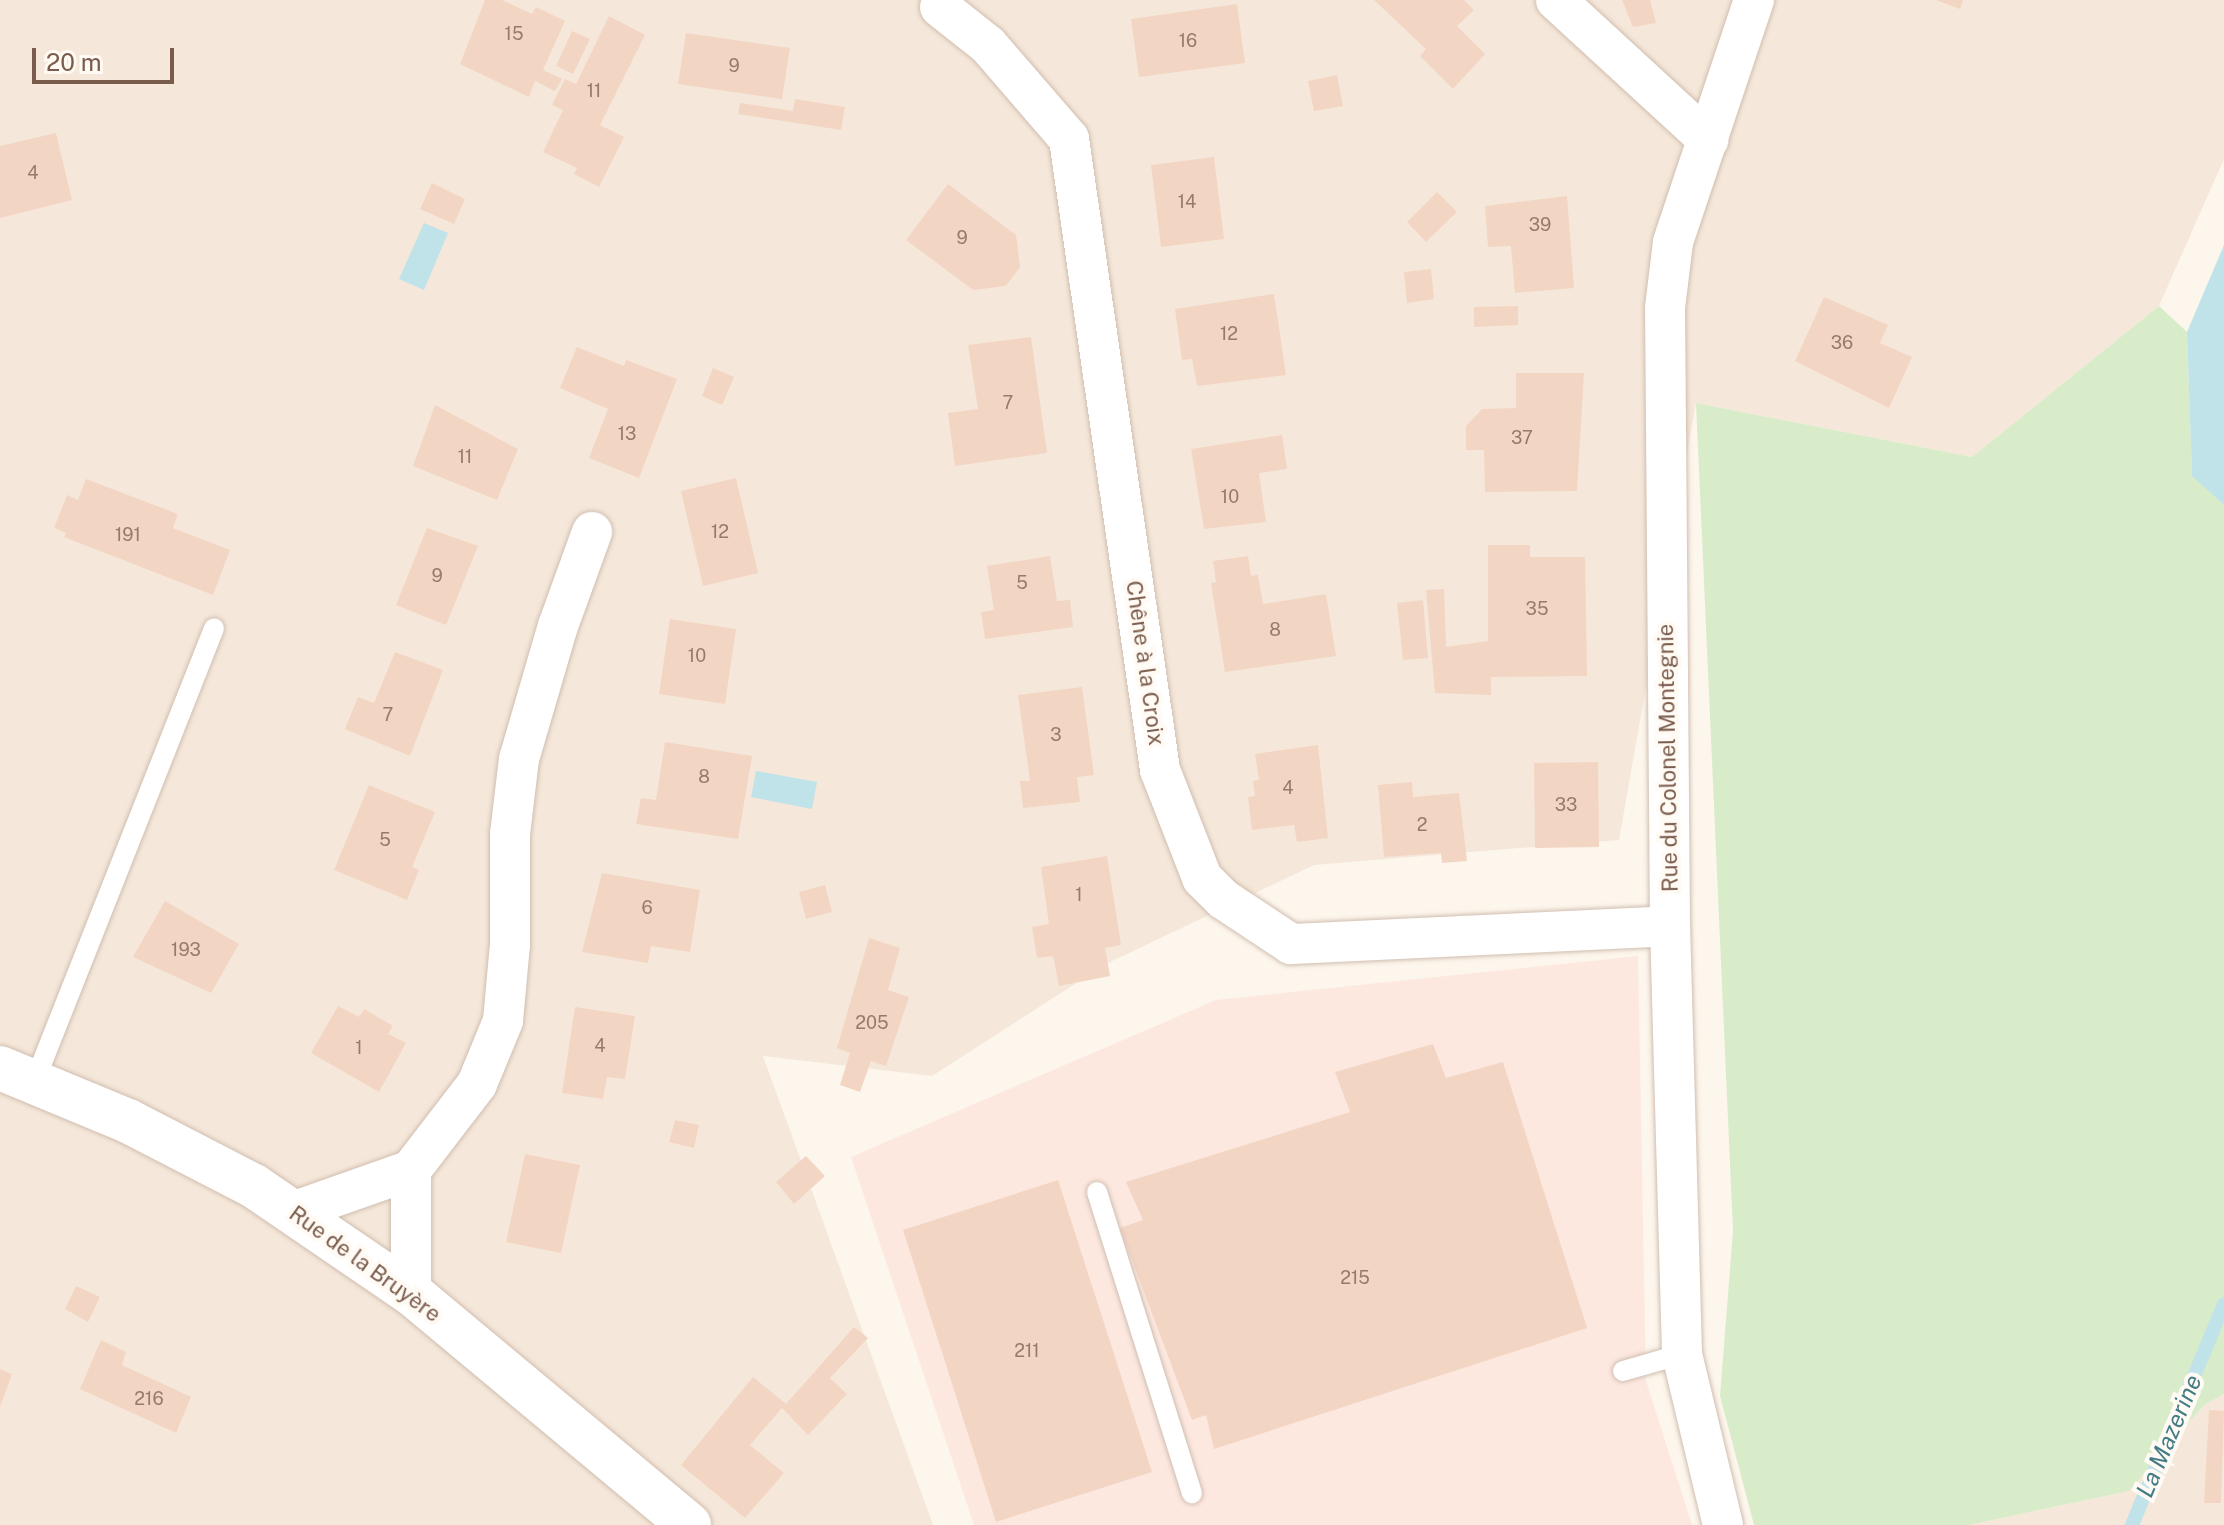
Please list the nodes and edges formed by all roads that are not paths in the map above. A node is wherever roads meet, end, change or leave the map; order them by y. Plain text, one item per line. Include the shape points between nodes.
1 (1556, 0) edge
2 (1754, 0) edge
3 (940, 7) dead end
4 (1708, 140) junction
5 (592, 532) dead end
6 (214, 628) dead end
7 (1670, 926) junction
8 (17, 1076) edge
9 (411, 1170) junction
10 (1097, 1192) dead end
11 (292, 1212) junction
12 (411, 1293) junction
13 (1682, 1354) junction
14 (1623, 1371) dead end
15 (1192, 1493) dead end
16 (689, 1525) edge
17 (1723, 1525) edge

1 - 4 street
2 - 4 street, Rue du Colonel Montegnie
3 - 7 street, Chêne à la Croix via 988,45 1069,139 1160,770 1202,878 1223,899 1291,944
4 - 7 street, Rue du Colonel Montegnie via 1673,242 1665,308
5 - 9 street via 519,759 510,834 510,956 503,1021 477,1084
6 - 8 lane
7 - 13 street, Rue du Colonel Montegnie
8 - 11 main road, Rue de la Bruyère via 183,1148
9 - 11 street
9 - 12 street
10 - 15 lane
11 - 12 main road, Rue de la Bruyère
12 - 16 main road, Rue de la Bruyère
13 - 14 lane
13 - 17 street, Rue du Colonel Montegnie

